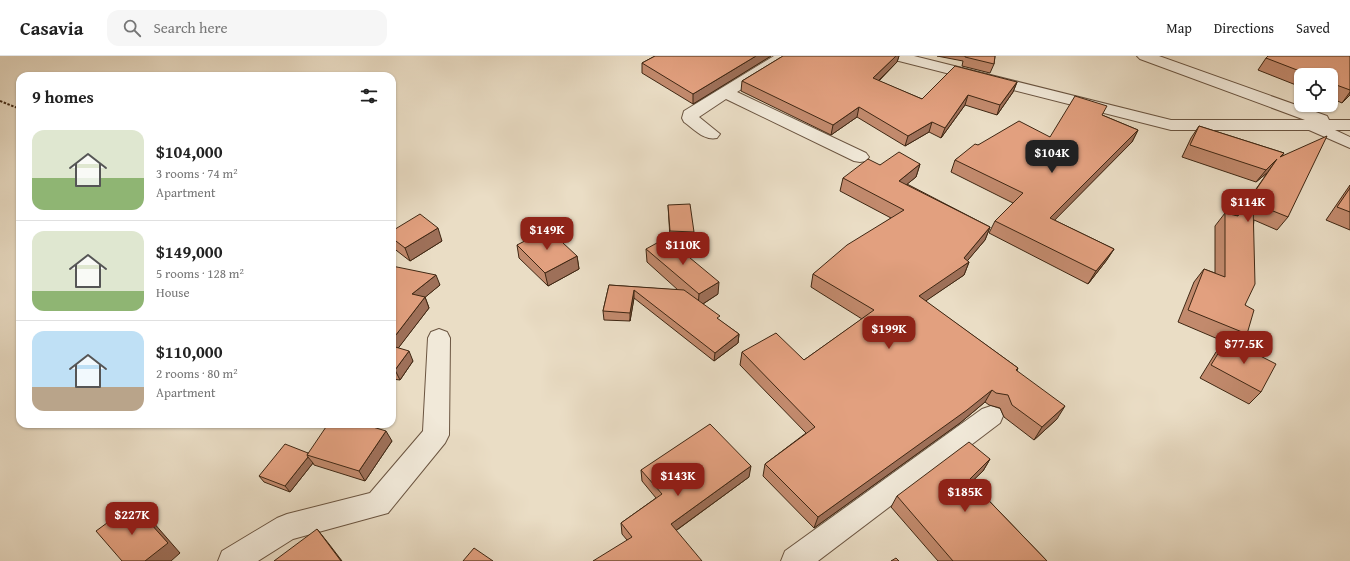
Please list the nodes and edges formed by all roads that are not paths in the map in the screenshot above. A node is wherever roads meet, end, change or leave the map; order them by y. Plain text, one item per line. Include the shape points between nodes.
1 (785, 56) edge
2 (896, 56) edge
3 (1145, 56) edge
4 (725, 92) junction
5 (1310, 125) junction
6 (1342, 125) edge
7 (711, 134) dead end
8 (1350, 143) edge
9 (860, 157) dead end
10 (439, 338) dead end
11 (991, 416) dead end
12 (232, 561) edge
13 (795, 561) edge

1 - 4 street
2 - 5 street via 1171,125
3 - 6 street
4 - 7 street via 690,115 690,118
4 - 9 street
5 - 6 street
5 - 8 street
10 - 12 street via 436,435 378,504 286,527
11 - 13 street

